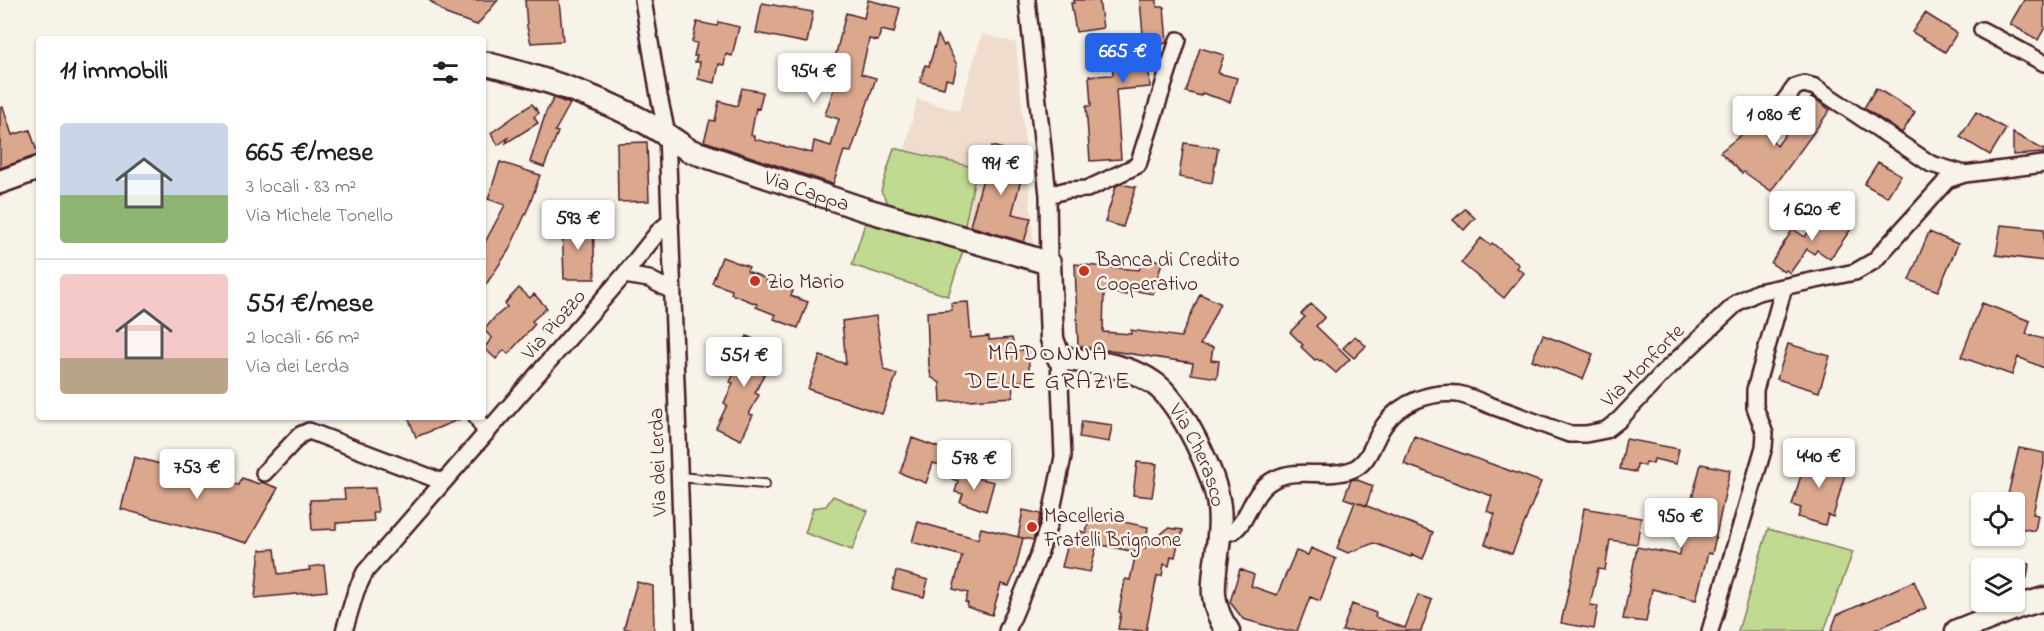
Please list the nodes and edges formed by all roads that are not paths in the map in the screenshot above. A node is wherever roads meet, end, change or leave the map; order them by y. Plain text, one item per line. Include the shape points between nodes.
1 (643, 0) edge
2 (1027, 0) edge
3 (1982, 30) dead end
4 (1178, 40) dead end
5 (2044, 63) edge
6 (486, 64) edge
7 (1771, 119) dead end
8 (668, 134) junction
9 (2044, 164) edge
10 (36, 169) edge
11 (1965, 174) junction
12 (0, 182) edge
13 (1048, 195) junction
14 (671, 221) junction
15 (1049, 263) junction
16 (624, 275) junction
17 (1784, 287) junction
18 (672, 291) junction
19 (1059, 358) junction
20 (479, 420) edge
21 (486, 433) junction
22 (264, 473) dead end
23 (678, 477) junction
24 (443, 482) junction
25 (765, 484) dead end
26 (1220, 534) junction
27 (2044, 599) edge
28 (345, 631) edge
29 (685, 631) edge
30 (1007, 631) edge
31 (1228, 631) edge
32 (1710, 631) edge
33 (1957, 631) edge

1 - 8 street
2 - 13 street
3 - 5 street
4 - 13 street via 1138,165 1087,189
6 - 8 street, Via Cappa via 615,106
7 - 11 street, Via Monforte via 1795,87 1815,87 1931,165
8 - 14 street
8 - 15 street, Via Cappa via 688,150 863,209
9 - 11 street, Via Monforte
10 - 12 street
11 - 17 street, Via Monforte via 1947,180 1874,261 1855,272
13 - 15 street
14 - 16 street, Via Piozzo
14 - 18 street, Via dei Lerda
15 - 19 street via 1052,339
16 - 18 street via 649,279
16 - 21 street, Via Piozzo
17 - 26 street, Via Monforte via 1758,292 1738,302 1606,430 1569,434 1458,394 1420,398 1402,407 1385,423 1361,465 1350,471 1276,478 1259,490 1233,531
17 - 32 street via 1755,390 1755,407 1765,434 1764,447
18 - 23 street, Via dei Lerda
19 - 26 street, Via Cherasco via 1134,373 1155,384 1172,401 1207,465 1219,505
19 - 30 street via 1063,457 1049,524
20 - 21 street
21 - 24 street, Via Piozzo
22 - 24 street via 300,435 309,431
23 - 25 lane
23 - 29 street, Via dei Lerda
24 - 28 street, Via Piozzo via 365,572
26 - 31 street, Via Cherasco via 1213,582 1215,606
27 - 33 street

